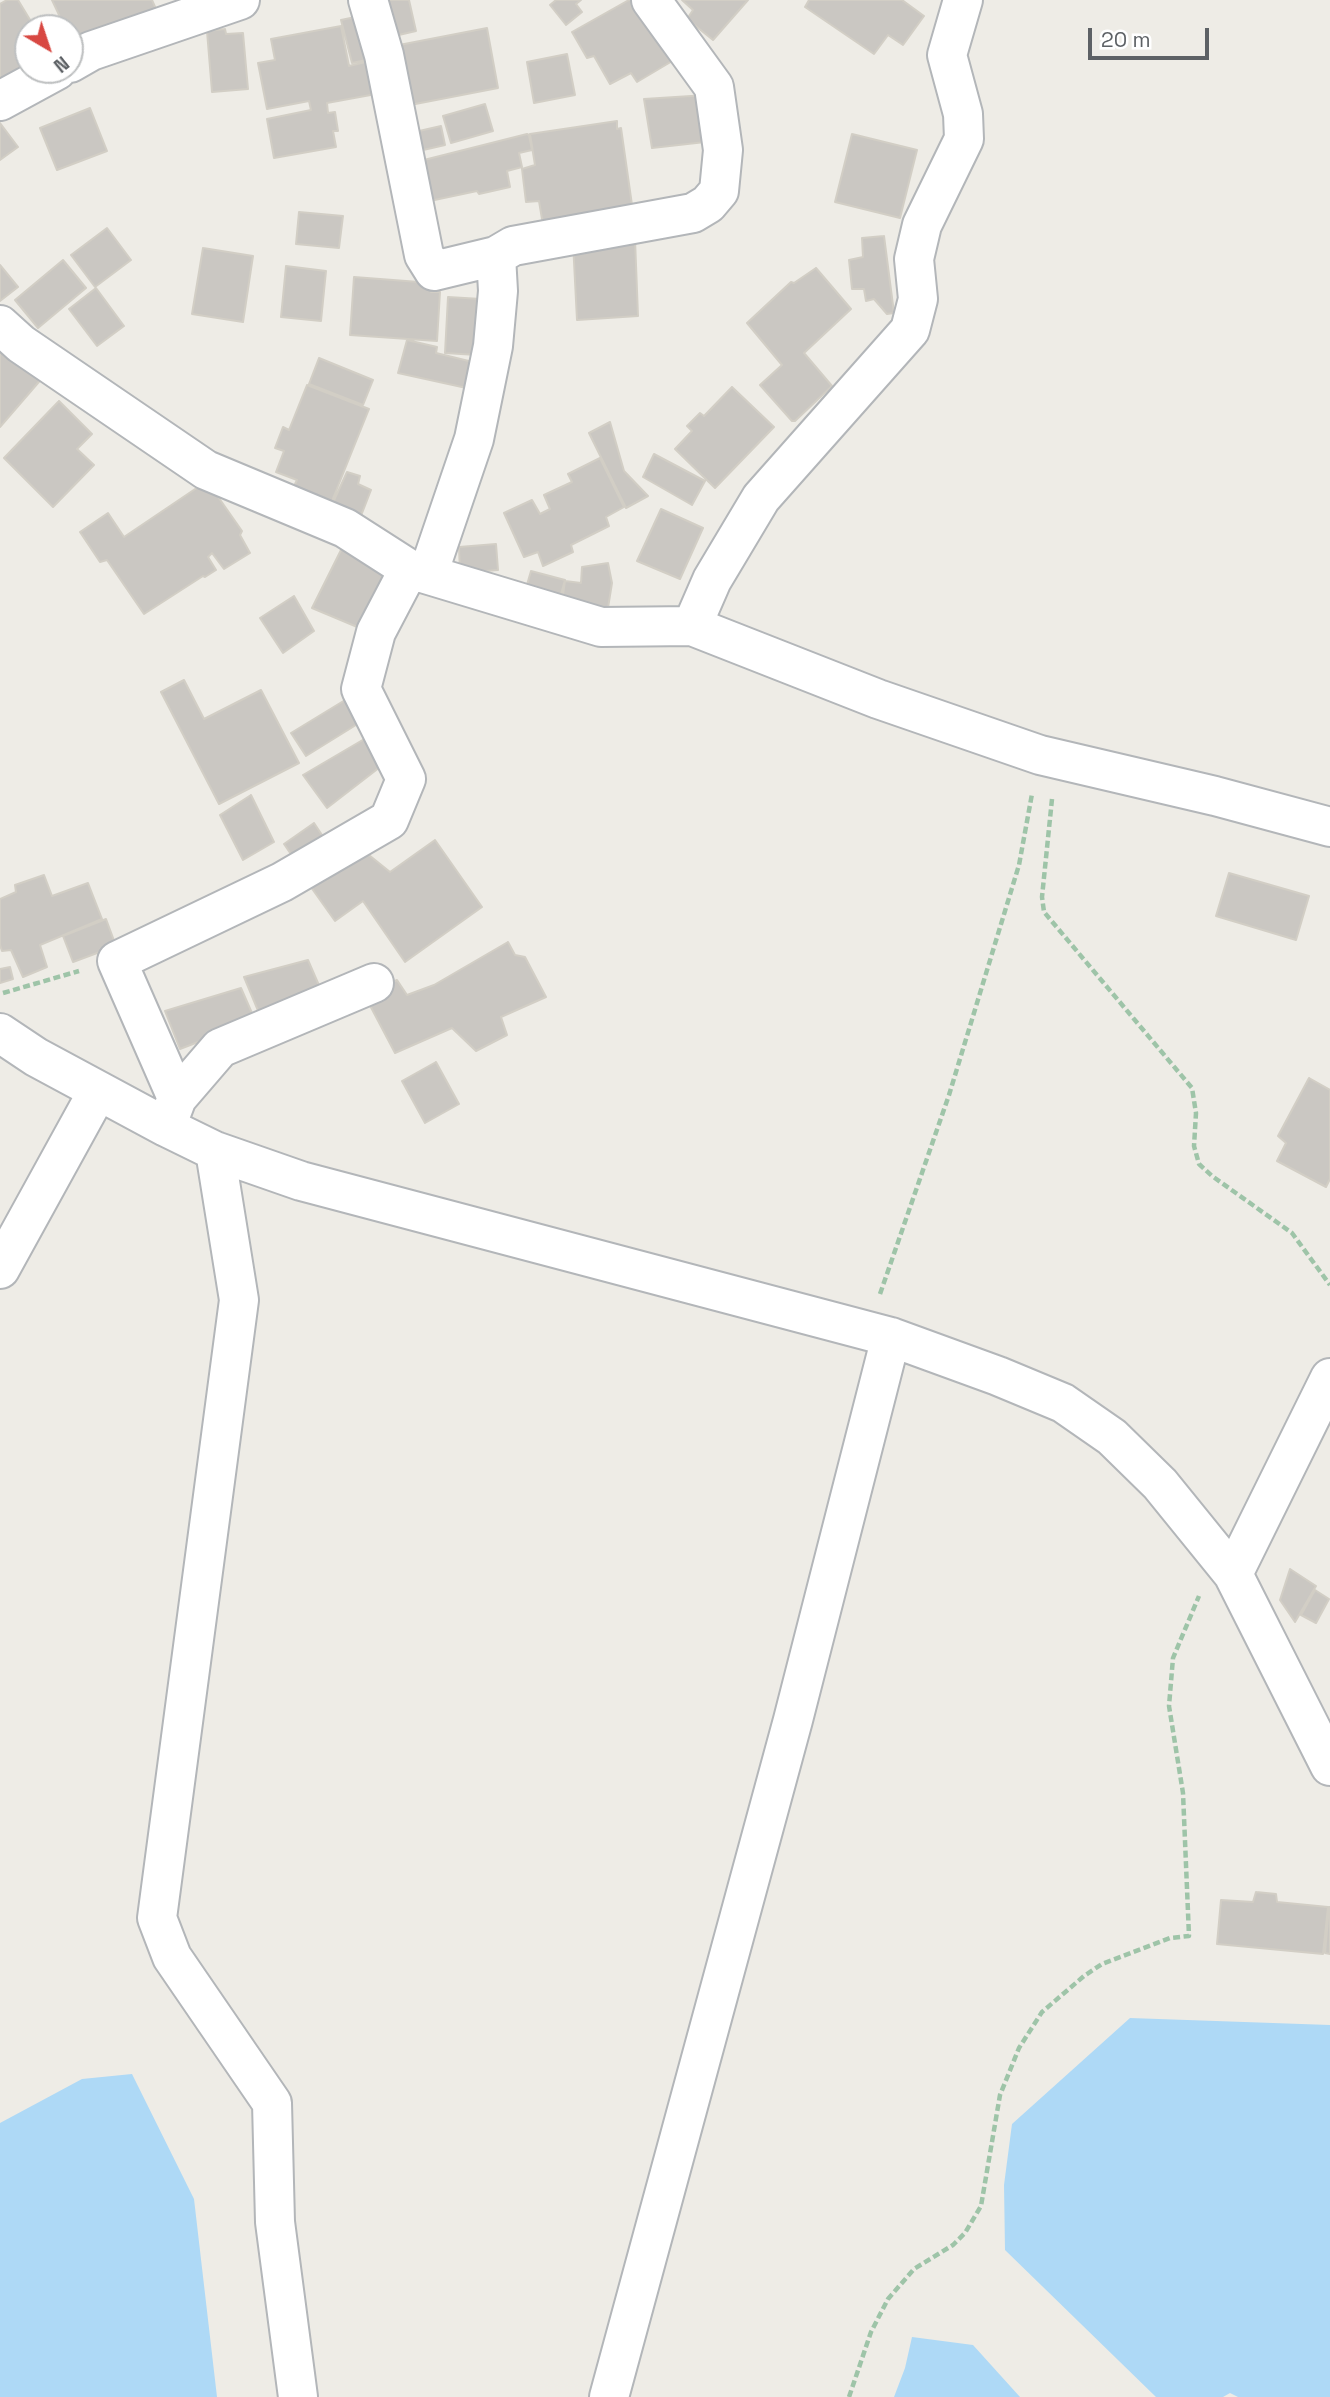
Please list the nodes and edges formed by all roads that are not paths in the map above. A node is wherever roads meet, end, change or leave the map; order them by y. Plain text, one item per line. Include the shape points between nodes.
1 (240, 0) edge
2 (368, 0) edge
3 (651, 0) edge
4 (963, 0) edge
5 (84, 55) edge
6 (31, 84) edge
7 (0, 101) edge
8 (496, 256) junction
9 (0, 325) edge
10 (418, 572) junction
11 (692, 626) junction
12 (1330, 827) edge
13 (374, 983) dead end
14 (0, 1033) edge
15 (98, 1091) junction
16 (172, 1112) junction
17 (215, 1151) junction
18 (0, 1269) edge
19 (880, 1334) junction
20 (1330, 1378) edge
21 (1228, 1568) junction
22 (1329, 1760) edge
23 (298, 2397) edge
24 (609, 2397) edge

1 - 5 street
2 - 8 street via 384,55 424,255 434,271
3 - 8 street via 714,87 723,150 719,191 693,213 513,246
4 - 11 street via 947,55 963,114 964,139 922,225 914,259 918,299 910,330 761,498 712,580
6 - 7 street
8 - 10 street via 493,346 474,439
9 - 10 street via 206,470 345,528
10 - 11 street via 601,627
10 - 16 street via 376,632 361,688 406,779 388,820 282,882 117,961
11 - 12 street via 1038,762 1215,796
13 - 16 street via 220,1048
14 - 15 street
15 - 16 street
15 - 18 street
16 - 17 street
17 - 19 street via 301,1181
17 - 23 street via 239,1300 157,1918 172,1957 272,2103 275,2222
19 - 21 street via 1063,1404 1112,1437 1160,1484
19 - 24 street via 793,1720
20 - 21 street
21 - 22 street

